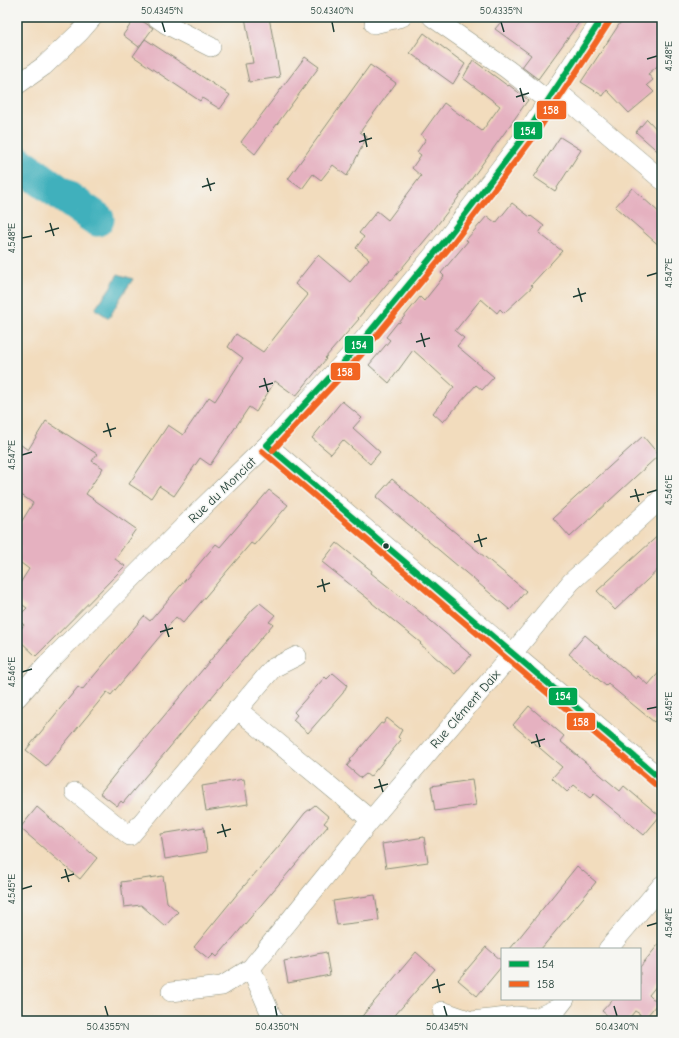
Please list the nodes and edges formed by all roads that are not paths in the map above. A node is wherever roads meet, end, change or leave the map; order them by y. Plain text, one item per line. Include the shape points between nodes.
1 (93, 17) edge
2 (156, 17) edge
3 (402, 17) edge
4 (432, 17) edge
5 (603, 17) edge
6 (374, 24) dead end
7 (212, 46) dead end
8 (17, 84) edge
9 (552, 95) junction
10 (662, 180) edge
11 (267, 446) junction
12 (662, 498) edge
13 (513, 654) junction
14 (297, 656) dead end
15 (17, 698) edge
16 (238, 709) junction
17 (662, 780) edge
18 (75, 792) dead end
19 (371, 820) junction
20 (662, 885) edge
21 (609, 948) edge
22 (251, 968) junction
23 (171, 992) dead end
24 (564, 1000) edge
25 (442, 1011) dead end
26 (536, 1020) edge
27 (275, 1021) edge
28 (471, 1021) edge

1 - 8 street via 44,66
2 - 7 street
3 - 6 street
4 - 9 street via 507,69
5 - 9 street, Rue du Monciat
9 - 10 street
9 - 11 street, Rue du Monciat via 526,134 448,237 354,351
11 - 13 street
11 - 15 street, Rue du Monciat via 57,654
12 - 13 street, Rue Clément Daix via 571,582
13 - 17 street
13 - 19 street, Rue Clément Daix
14 - 16 street via 273,668
16 - 18 street via 130,836
16 - 19 street
19 - 22 street, Rue Clément Daix
20 - 21 street
22 - 23 street, Rue Clément Daix via 222,986
22 - 27 street
24 - 26 street via 558,1008
25 - 28 street
26 - 28 street via 516,1016

